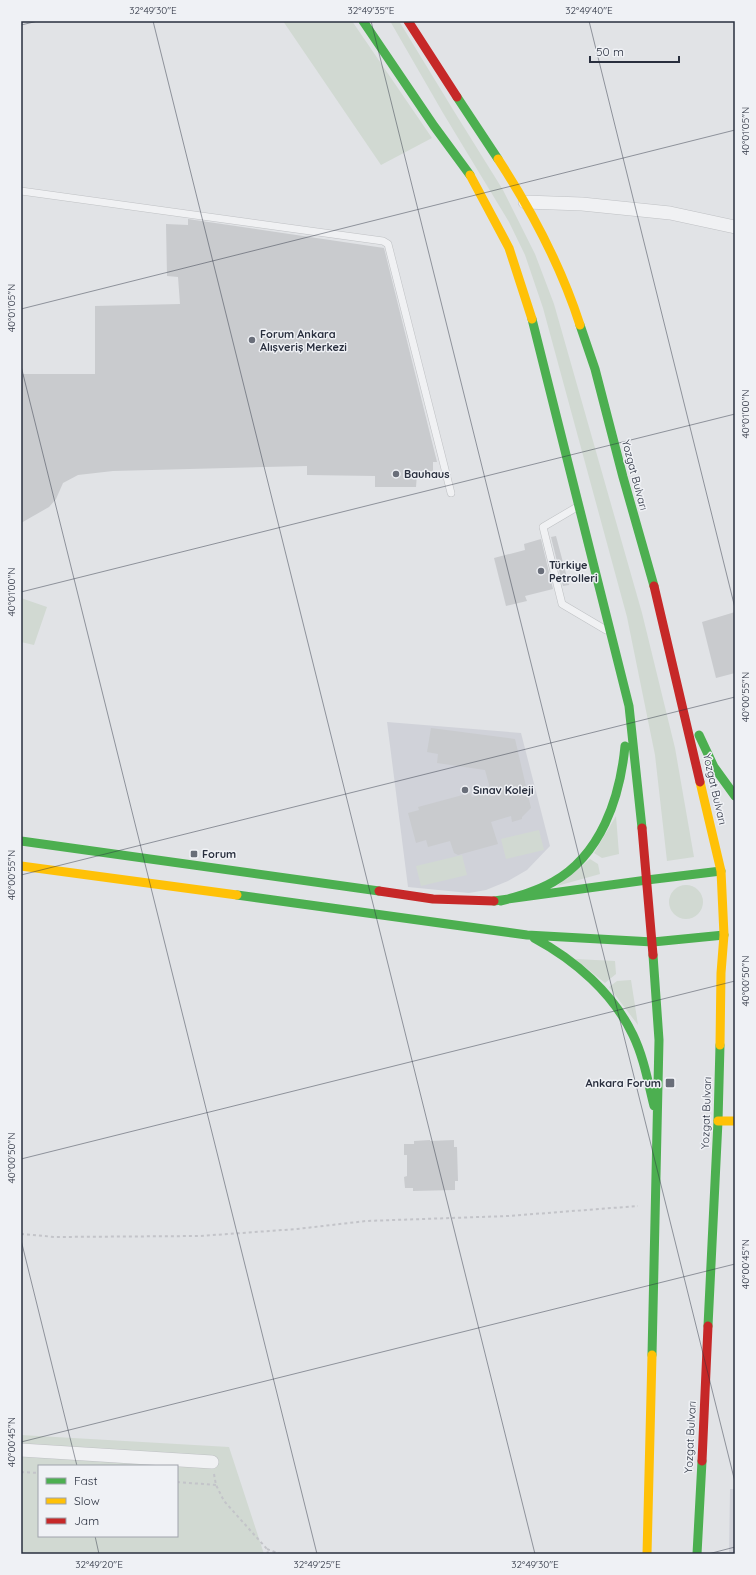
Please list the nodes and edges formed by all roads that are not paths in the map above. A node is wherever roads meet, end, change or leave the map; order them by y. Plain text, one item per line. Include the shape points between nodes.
1 (363, 21) edge
2 (408, 21) edge
3 (427, 34) dead end
4 (419, 87) dead end
5 (498, 159) junction
6 (470, 175) junction
7 (21, 191) edge
8 (525, 202) junction
9 (735, 227) edge
10 (451, 493) dead end
11 (579, 506) junction
12 (610, 632) junction
13 (680, 696) junction
14 (629, 706) junction
15 (735, 796) edge
16 (21, 841) edge
17 (21, 866) edge
18 (725, 872) junction
19 (647, 880) junction
20 (501, 901) junction
21 (527, 935) junction
22 (724, 935) junction
23 (735, 936) edge
24 (652, 942) junction
25 (730, 1010) dead end
26 (719, 1061) junction
27 (657, 1120) junction
28 (718, 1121) junction
29 (735, 1121) edge
30 (21, 1450) edge
31 (212, 1462) road end
32 (647, 1554) edge
33 (697, 1554) edge

1 - 6 main road
2 - 5 main road
3 - 5 main road via 486,133
4 - 6 main road
5 - 8 main road, Yozgat Bulvarı
6 - 11 main road via 509,248 518,273 530,310
7 - 10 lane via 307,230 383,241 388,244
8 - 9 street via 582,204 670,213
8 - 13 main road, Yozgat Bulvarı via 572,298 595,369 656,593
11 - 12 main road
11 - 12 lane via 543,527 562,604
12 - 14 main road
13 - 15 main road via 714,766
13 - 18 main road, Yozgat Bulvarı
14 - 19 main road
14 - 20 main road via 621,778 606,824 595,841 578,863 557,879 536,890
16 - 20 main road via 433,898
17 - 21 main road
18 - 19 main road
18 - 22 main road, Yozgat Bulvarı
19 - 20 main road
19 - 24 main road
21 - 24 main road
21 - 27 main road via 559,951 615,1005 630,1028 644,1064
22 - 23 main road
22 - 24 main road
22 - 26 main road, Yozgat Bulvarı
24 - 27 main road via 659,1040
25 - 26 main road
26 - 28 main road, Yozgat Bulvarı
27 - 32 main road
28 - 29 main road
28 - 33 main road, Yozgat Bulvarı
30 - 31 street

